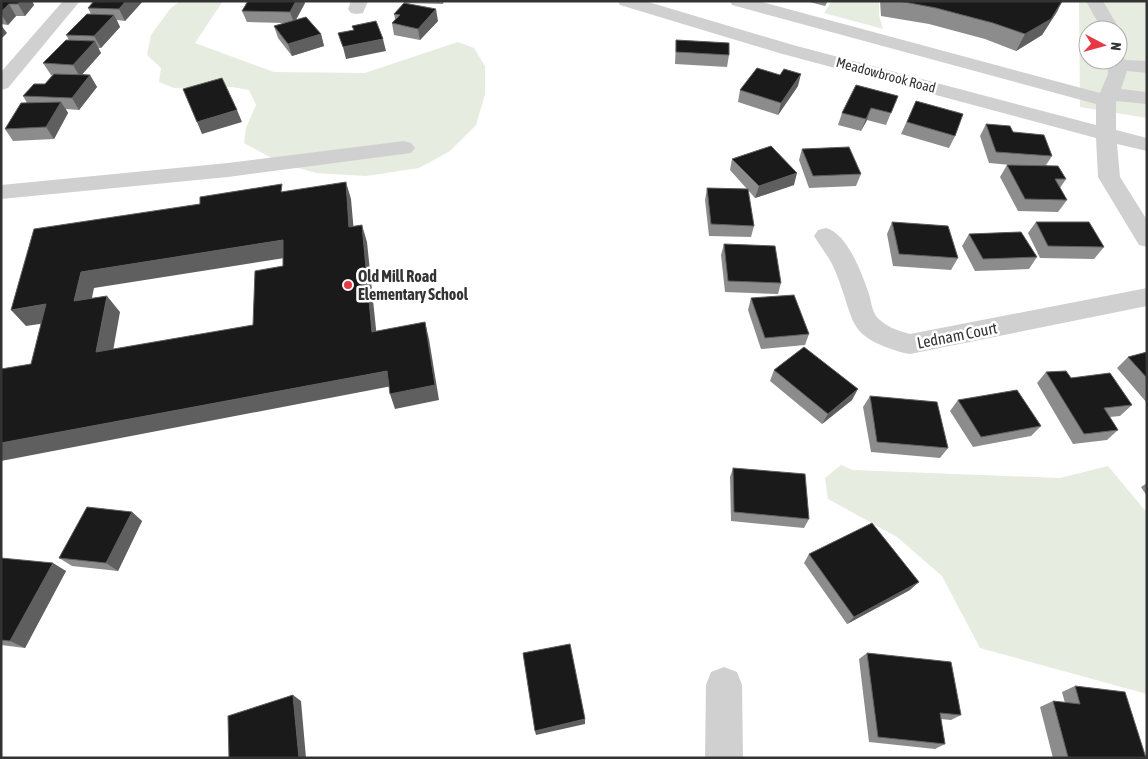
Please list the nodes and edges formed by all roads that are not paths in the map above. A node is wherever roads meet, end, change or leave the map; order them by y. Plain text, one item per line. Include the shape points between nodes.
1 (72, 1) edge
2 (626, 1) edge
3 (738, 1) edge
4 (1094, 1) edge
5 (1105, 20) edge
6 (1128, 64) edge
7 (1147, 67) edge
8 (1117, 70) edge
9 (3, 81) edge
10 (1108, 97) junction
11 (1147, 98) edge
12 (1106, 134) junction
13 (1147, 145) edge
14 (404, 148) dead end
15 (1, 192) edge
16 (826, 236) dead end
17 (1147, 239) edge
18 (1147, 297) edge
19 (724, 685) dead end
20 (724, 758) edge

1 - 9 street
2 - 12 street, Meadowbrook Road via 786,49
3 - 10 street
4 - 5 street
6 - 7 street
8 - 10 street
10 - 11 street
10 - 12 street
12 - 13 street, Meadowbrook Road
12 - 17 street via 1109,177
14 - 15 street via 228,170
16 - 18 street, Lednam Court via 838,249 850,274 864,319 874,329 910,344
19 - 20 street

